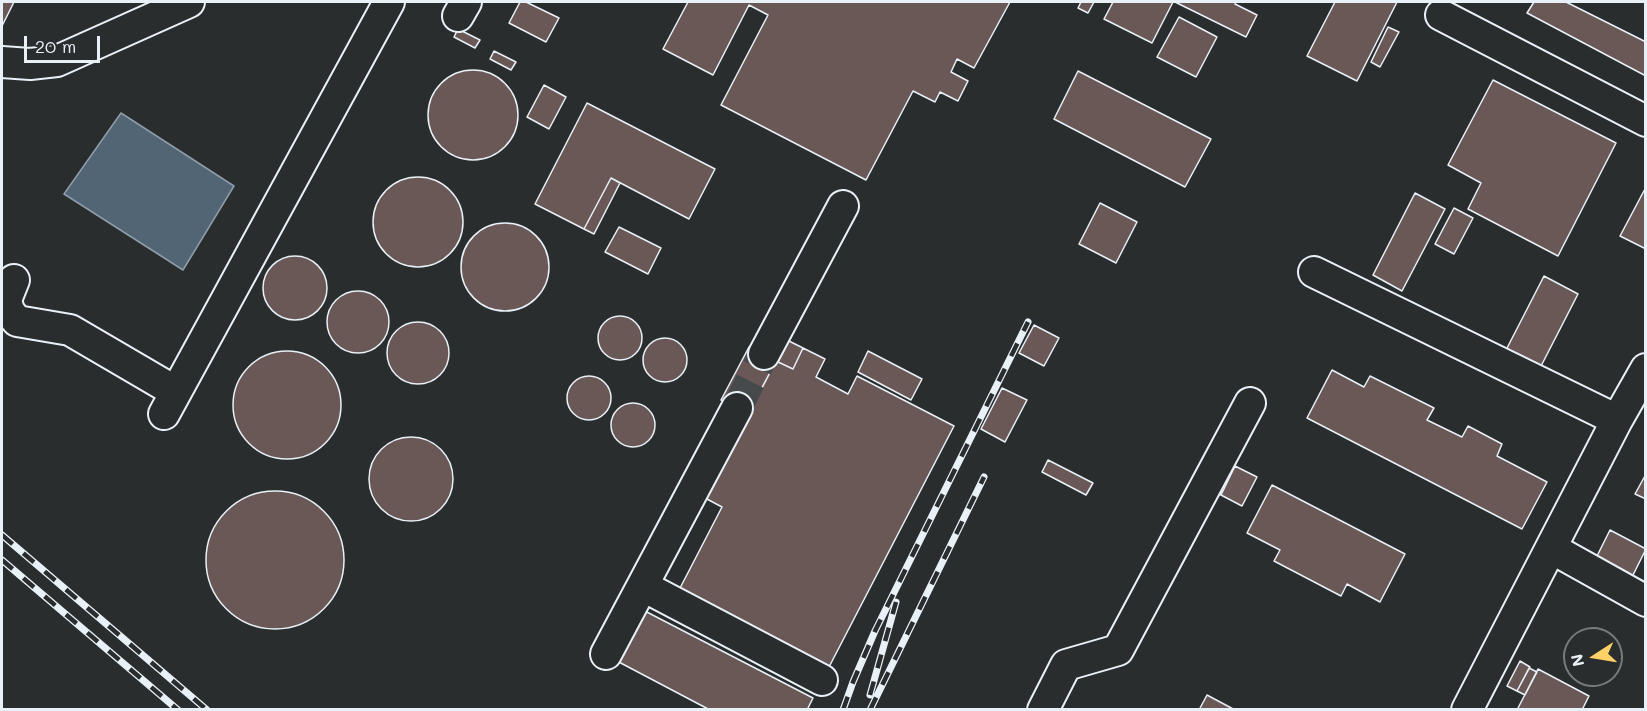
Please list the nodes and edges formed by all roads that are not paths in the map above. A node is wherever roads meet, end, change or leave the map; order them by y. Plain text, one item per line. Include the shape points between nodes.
1 (189, 2) edge
2 (389, 2) edge
3 (1441, 15) dead end
4 (2, 62) edge
5 (1646, 122) edge
6 (843, 206) dead end
7 (1314, 272) dead end
8 (14, 280) dead end
9 (764, 354) tunnel mouth
10 (1646, 369) edge
11 (1250, 403) dead end
12 (737, 408) tunnel mouth
13 (1617, 420) junction
14 (1551, 548) junction
15 (643, 586) junction
16 (1646, 601) edge
17 (606, 654) dead end
18 (822, 680) dead end
19 (1042, 710) edge
20 (1467, 710) edge

1 - 4 lane via 57,61
2 - 8 lane via 170,403 70,330 17,321 6,300
3 - 5 lane
6 - 9 lane
7 - 13 lane
10 - 13 lane
11 - 19 lane via 1118,650 1066,666
12 - 15 lane
13 - 14 lane
14 - 16 lane
14 - 20 lane
15 - 17 lane
15 - 18 lane

